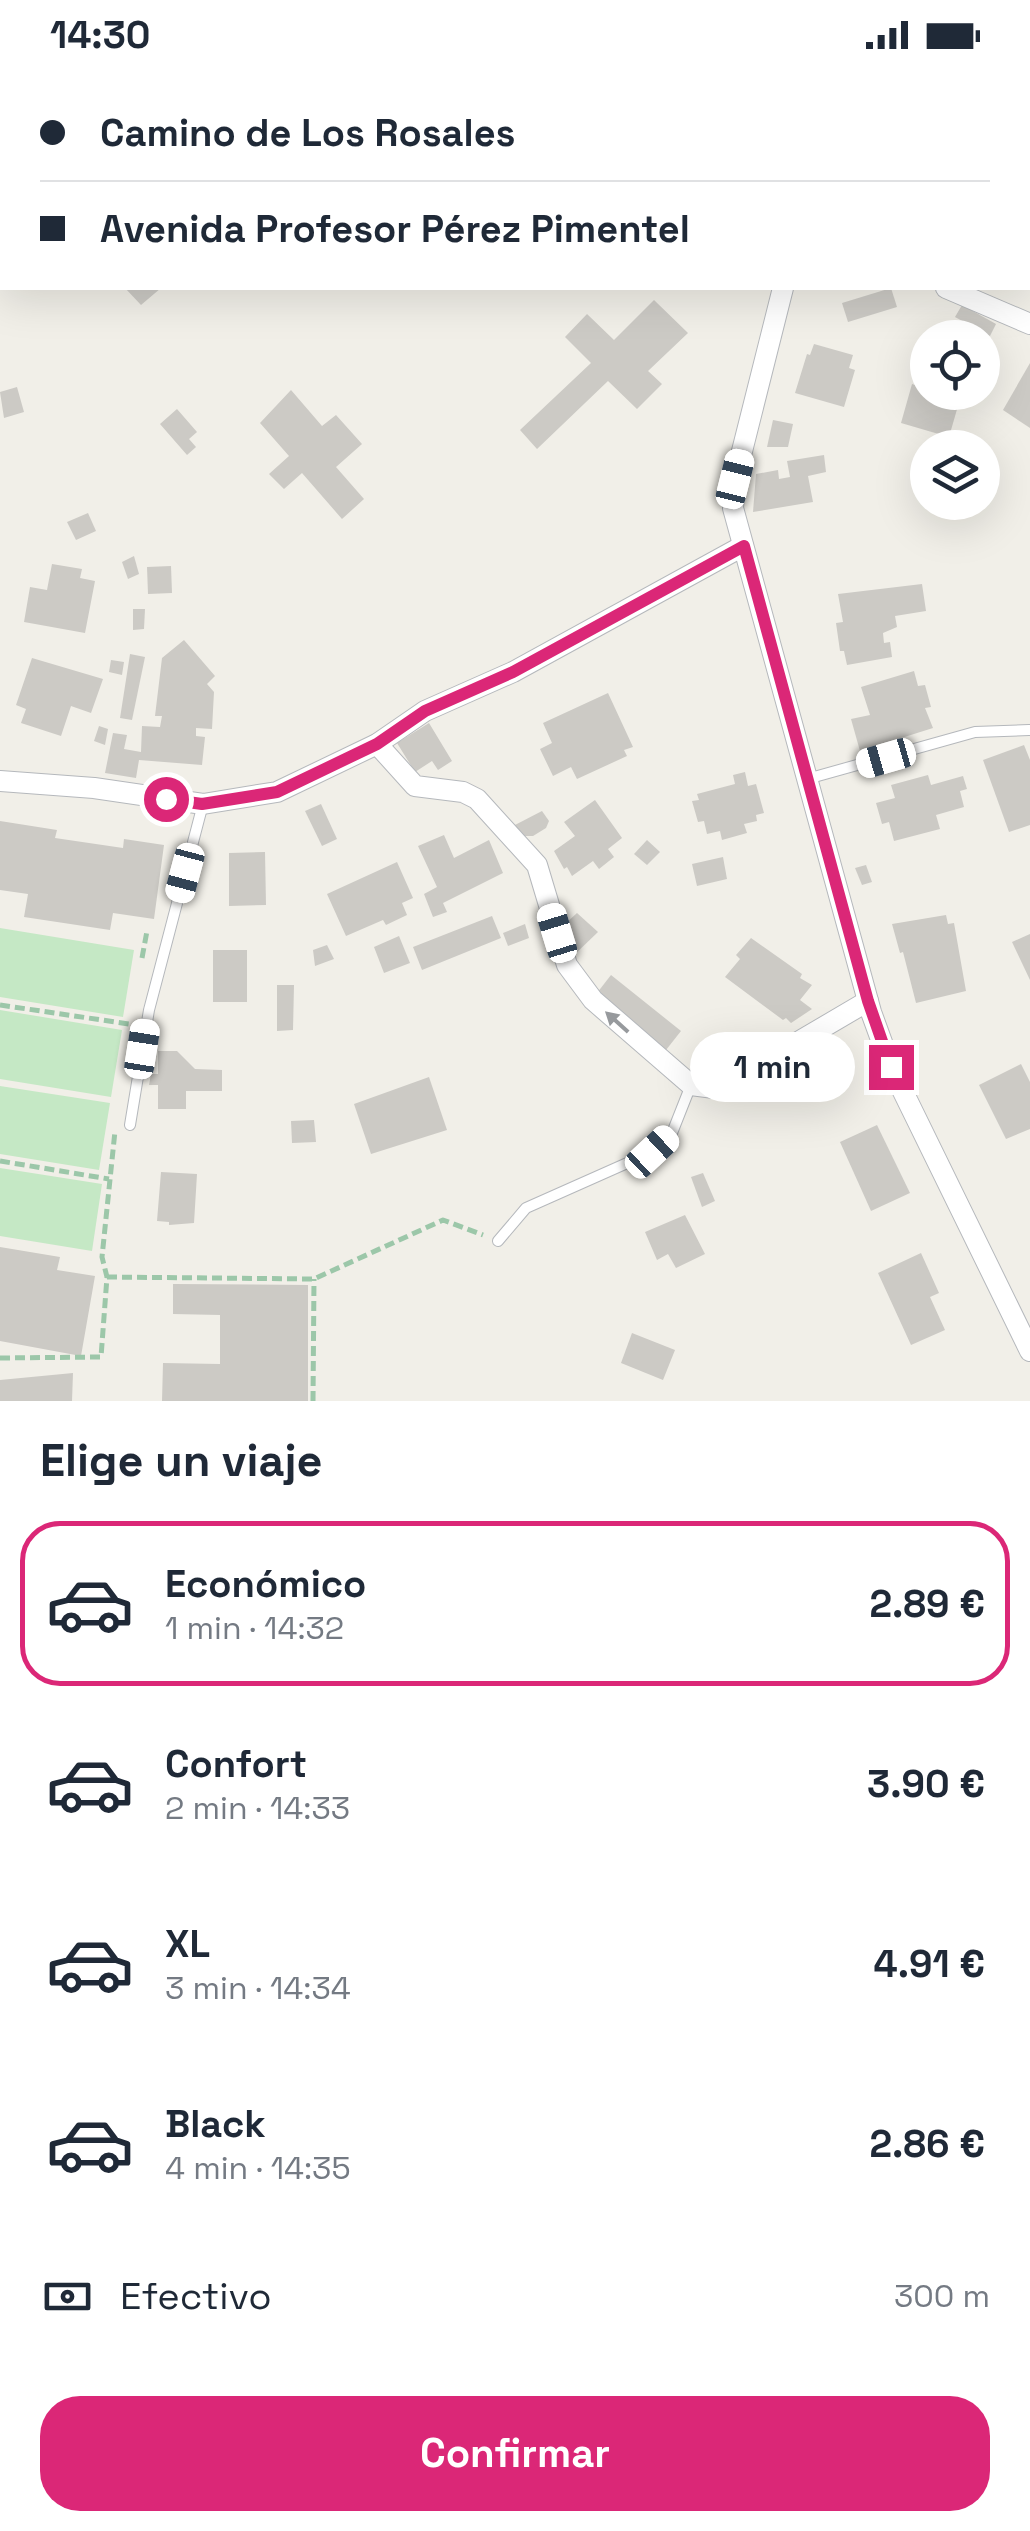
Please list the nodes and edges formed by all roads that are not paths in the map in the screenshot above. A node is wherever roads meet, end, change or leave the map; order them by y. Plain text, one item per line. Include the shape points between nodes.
1 (782, 290) edge
2 (951, 290) edge
3 (1030, 324) edge
4 (744, 546) junction
5 (1029, 730) edge
6 (377, 744) junction
7 (807, 779) junction
8 (0, 782) edge
9 (202, 804) junction
10 (868, 1001) junction
11 (692, 1085) junction
12 (130, 1125) dead end
13 (498, 1241) road end
14 (1030, 1351) edge

1 - 4 street via 735,479 733,508
2 - 3 street
4 - 6 street via 513,672 425,711
4 - 7 street
5 - 7 lane via 975,732
6 - 9 street via 277,792
11 -> 6 street via 592,1000 567,965 536,865 508,830 463,792 415,786
7 - 10 street
8 - 9 street
9 - 12 lane via 149,1010
10 - 11 street via 735,1079 714,1088
10 - 14 street via 891,1067
11 - 13 lane via 672,1133 652,1152 526,1208

